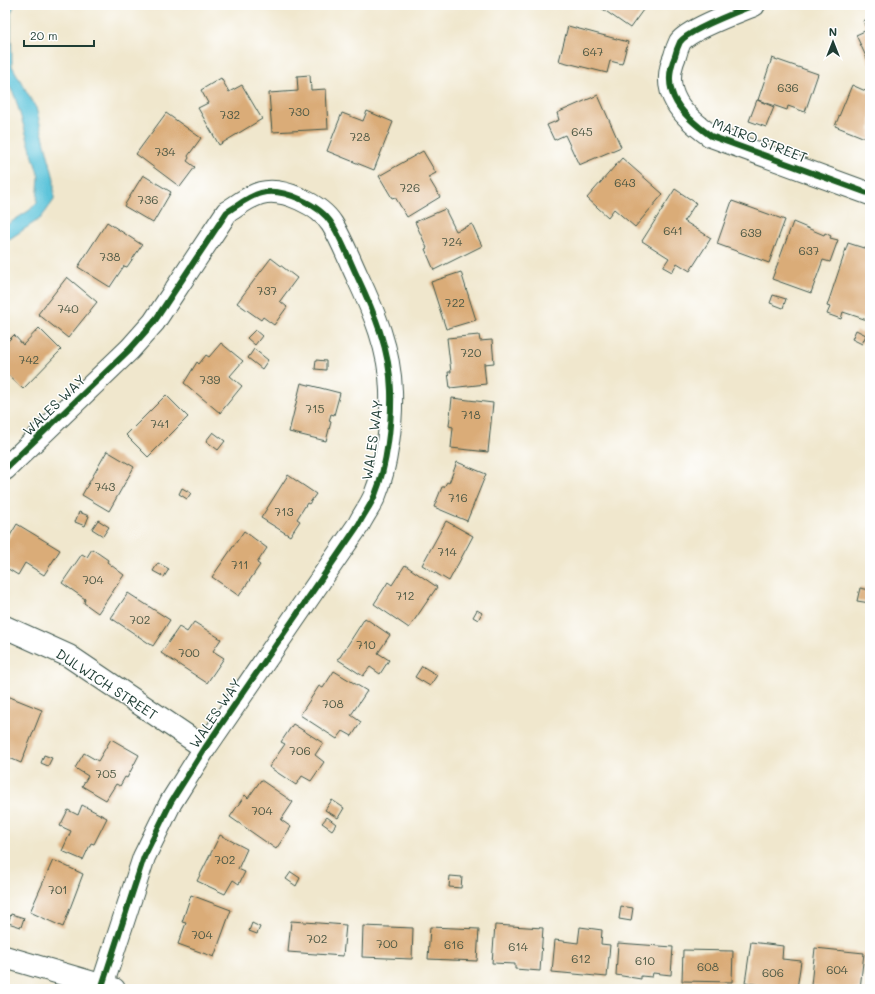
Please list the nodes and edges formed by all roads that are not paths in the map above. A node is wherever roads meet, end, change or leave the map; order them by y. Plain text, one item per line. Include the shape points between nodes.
1 (754, 5) edge
2 (870, 194) edge
3 (5, 468) edge
4 (5, 627) edge
5 (205, 748) junction
6 (5, 957) edge
7 (108, 988) edge

1 - 2 street, MAIRO STREET via 704,26 681,41 669,73 672,92 679,109 693,124 711,136
3 - 5 street, WALES WAY via 130,349 154,322 227,212 261,193 277,192 297,197 314,207 332,223 370,303 388,361 390,418 381,473 375,495 359,524
4 - 5 street, DULWICH STREET via 69,656
5 - 7 street, WALES WAY via 171,802 144,857
6 - 7 street

